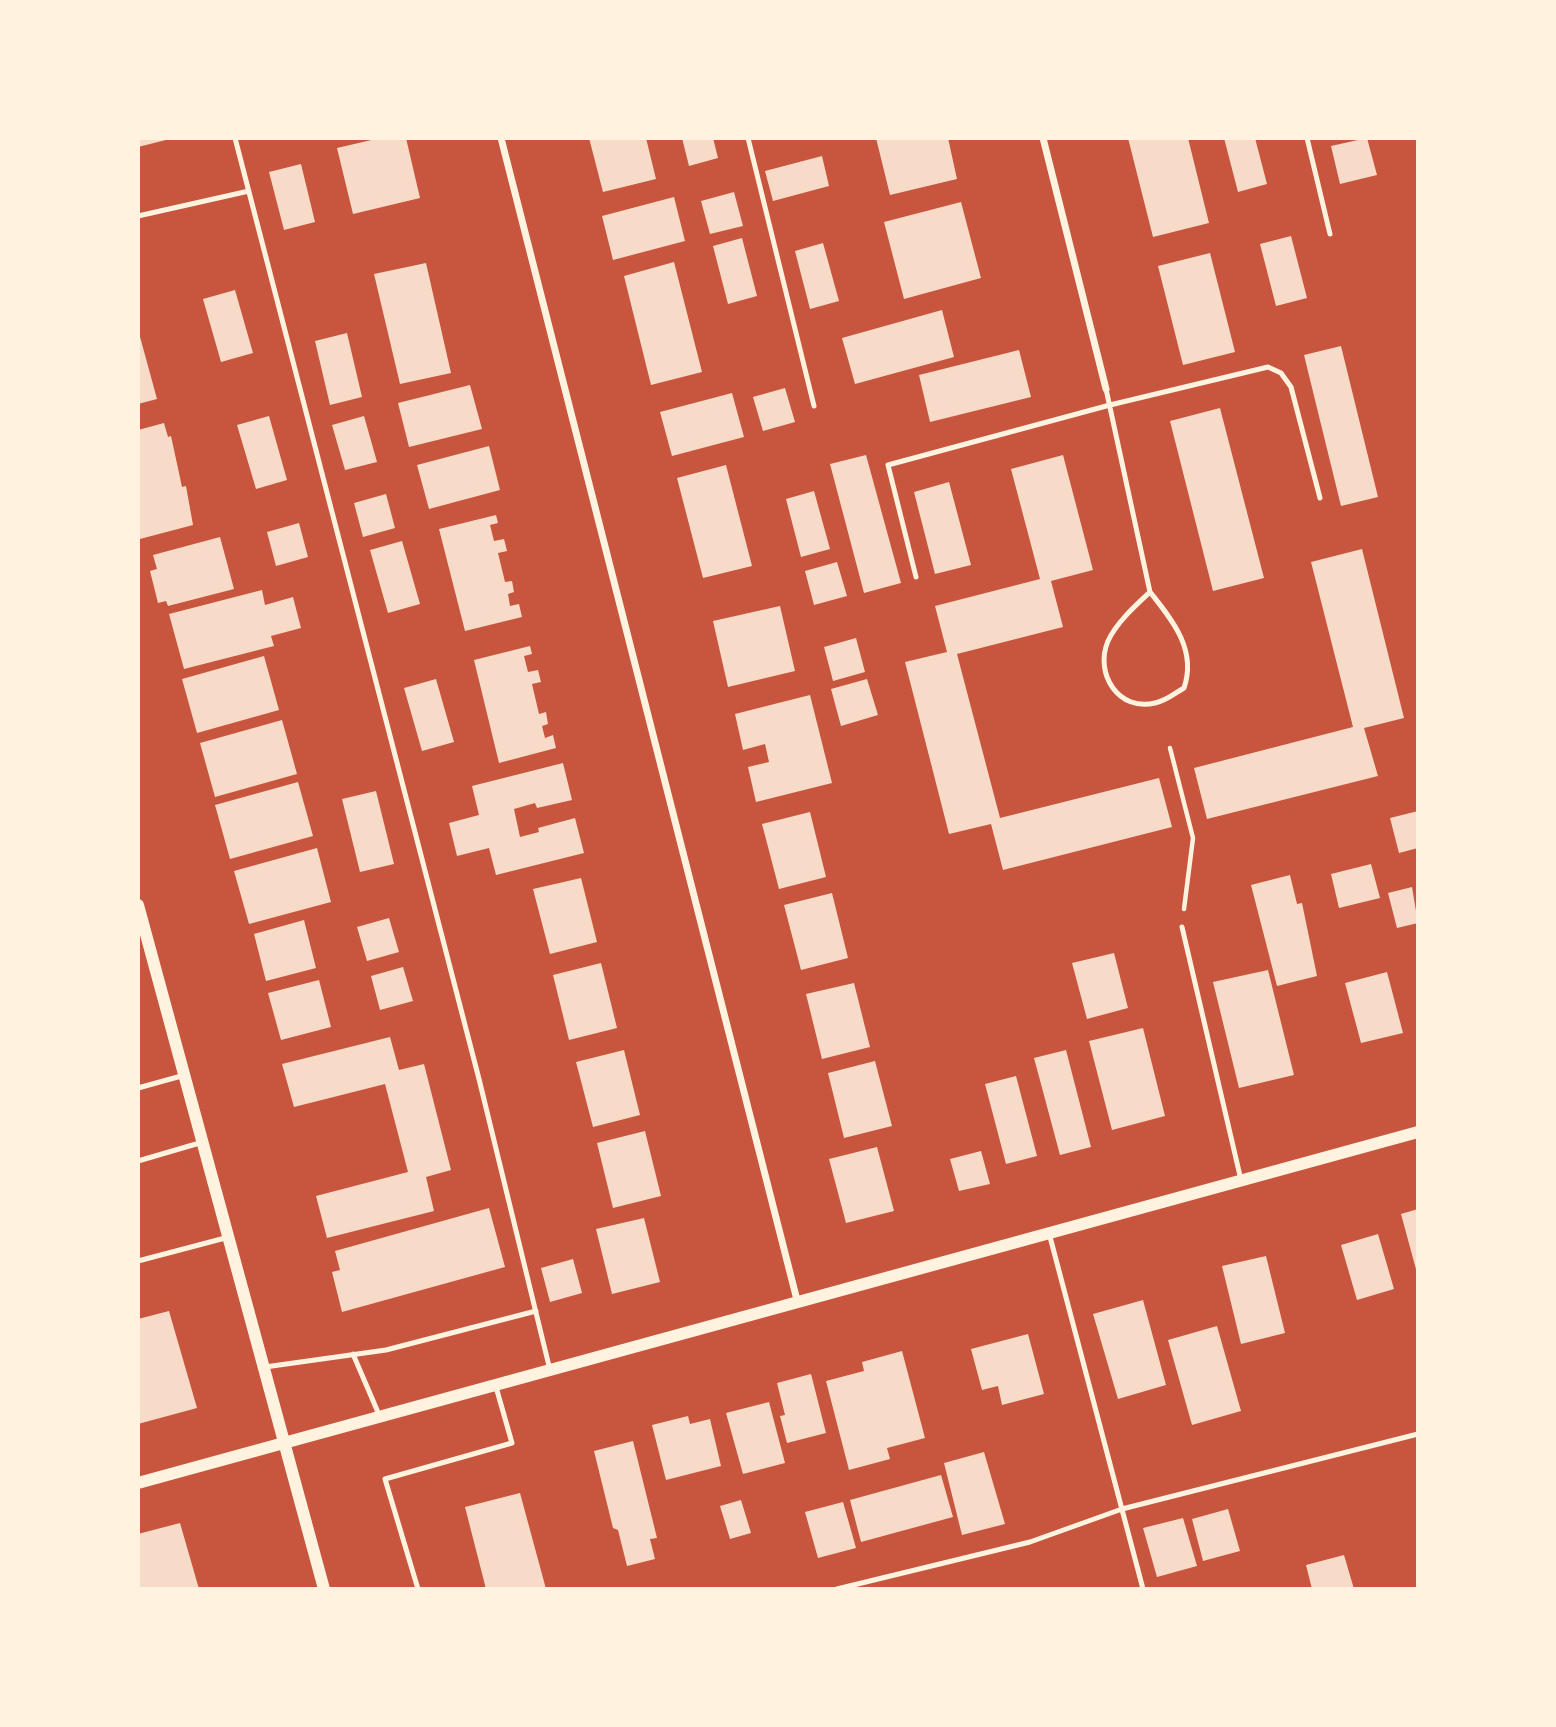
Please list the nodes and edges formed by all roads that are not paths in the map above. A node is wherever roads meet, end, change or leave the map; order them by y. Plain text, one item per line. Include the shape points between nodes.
1 (235, 138) edge
2 (501, 138) edge
3 (748, 138) edge
4 (1043, 138) edge
5 (1307, 138) edge
6 (249, 191) junction
7 (138, 216) edge
8 (1330, 234) dead end
9 (1106, 388) joint
10 (1110, 405) junction
11 (814, 406) dead end
12 (1320, 498) dead end
13 (916, 577) dead end
14 (1150, 592) junction
15 (138, 905) edge
16 (1182, 927) road end
17 (143, 941) edge
18 (185, 1075) junction
19 (138, 1088) edge
20 (1418, 1132) edge
21 (203, 1142) junction
22 (138, 1161) edge
23 (1241, 1180) junction
24 (1049, 1232) junction
25 (229, 1237) junction
26 (138, 1261) edge
27 (797, 1300) junction
28 (536, 1311) junction
29 (353, 1354) junction
30 (264, 1367) junction
31 (550, 1370) junction
32 (495, 1385) junction
33 (380, 1417) junction
34 (1418, 1434) edge
35 (285, 1444) junction
36 (138, 1483) edge
37 (1122, 1509) junction
38 (324, 1589) edge
39 (418, 1589) edge
40 (837, 1589) edge
41 (1143, 1589) edge

1 - 6 lane
2 - 27 street
3 - 11 lane
4 - 9 street
5 - 8 lane
6 - 7 lane
6 - 28 lane
9 - 10 lane
10 - 12 lane via 1268,367 1281,373 1291,387
10 - 13 lane via 888,465
10 - 14 lane
14 - 14 lane via 1108,641 1104,666 1108,682 1124,700 1142,705 1184,688 1190,670 1185,644
15 - 17 street
16 - 23 lane
17 - 18 street
18 - 19 lane
18 - 21 street
20 - 23 street
21 - 22 lane
21 - 25 street
23 - 24 street
24 - 27 street
24 - 37 lane
25 - 26 lane
25 - 30 street
27 - 31 street
28 - 29 lane via 386,1350
28 - 31 lane
29 - 30 lane
29 - 33 lane
30 - 35 street
31 - 32 street
32 - 33 street
32 - 39 lane via 512,1443 385,1479
33 - 35 street
34 - 37 lane
35 - 36 street
35 - 38 street
37 - 40 lane via 1030,1542
37 - 41 lane

